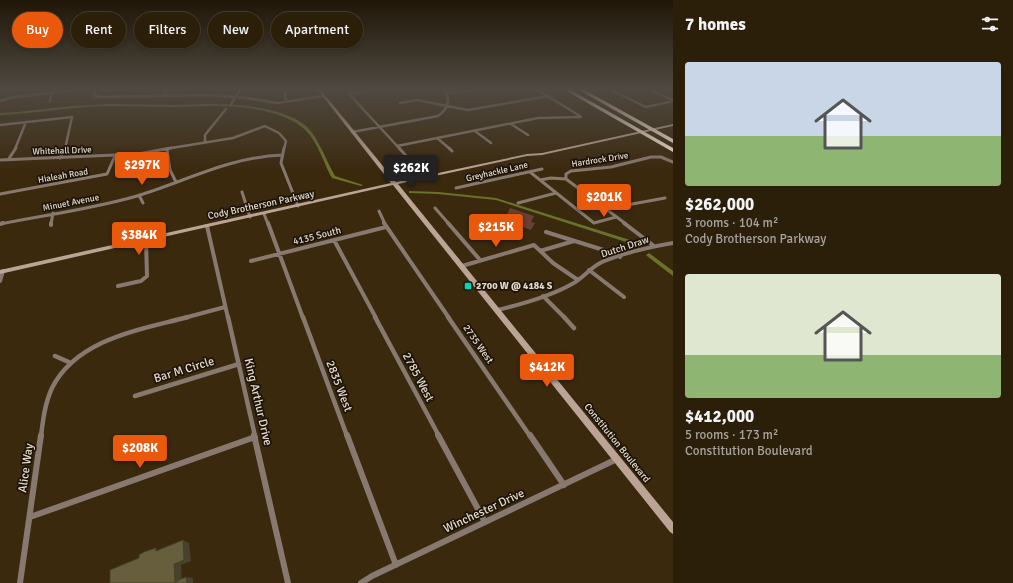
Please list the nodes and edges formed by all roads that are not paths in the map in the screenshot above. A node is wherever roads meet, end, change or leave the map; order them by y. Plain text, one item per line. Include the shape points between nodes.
1 (220, 116) edge
2 (339, 116) edge
3 (370, 116) edge
4 (436, 116) edge
5 (577, 116) edge
6 (613, 116) edge
7 (628, 116) edge
8 (673, 121) edge
9 (26, 122) junction
10 (511, 124) junction
11 (0, 125) edge
12 (673, 125) edge
13 (379, 127) junction
14 (475, 131) junction
15 (352, 132) junction
16 (528, 135) dead end
17 (437, 138) junction
18 (673, 141) edge
19 (205, 143) junction
20 (491, 143) dead end
21 (397, 146) junction
22 (167, 149) junction
23 (673, 150) edge
24 (452, 151) dead end
25 (282, 155) junction
26 (526, 155) junction
27 (115, 156) junction
28 (60, 158) junction
29 (409, 159) dead end
30 (0, 160) edge
31 (8, 160) junction
32 (673, 162) edge
33 (542, 168) dead end
34 (530, 172) junction
35 (566, 179) junction
36 (540, 180) junction
37 (176, 182) junction
38 (394, 184) junction
39 (456, 188) dead end
40 (242, 192) dead end
41 (556, 193) junction
42 (0, 194) edge
43 (139, 195) junction
44 (665, 198) dead end
45 (143, 203) dead end
46 (518, 203) dead end
47 (298, 206) junction
48 (435, 208) dead end
49 (605, 209) junction
50 (379, 211) dead end
51 (53, 213) junction
52 (264, 214) junction
53 (250, 217) junction
54 (616, 217) junction
55 (0, 224) edge
56 (51, 225) dead end
57 (207, 226) junction
58 (386, 228) junction
59 (546, 232) dead end
60 (146, 240) junction
61 (334, 240) junction
62 (574, 240) junction
63 (673, 243) edge
64 (654, 246) junction
65 (540, 251) junction
66 (279, 254) junction
67 (620, 257) junction
68 (480, 260) junction
69 (251, 261) dead end
70 (462, 266) junction
71 (589, 270) junction
72 (2, 271) edge
73 (578, 280) junction
74 (0, 281) edge
75 (118, 286) dead end
76 (543, 296) junction
77 (624, 297) dead end
78 (225, 307) junction
79 (497, 310) junction
80 (574, 328) dead end
81 (55, 356) dead end
82 (71, 363) junction
83 (239, 364) junction
84 (135, 396) dead end
85 (256, 437) junction
86 (617, 459) junction
87 (564, 485) junction
88 (30, 517) junction
89 (485, 522) junction
90 (673, 529) edge
91 (396, 565) junction
92 (20, 583) edge
93 (288, 583) edge
94 (360, 583) edge

1 - 19 street via 205,136
2 - 15 main road, Constitution Boulevard
3 - 13 street
4 - 13 street
5 - 10 street
6 - 23 highway
7 - 18 highway
8 - 26 main road, Cody Brotherson Parkway
9 - 11 street
9 - 28 street via 72,118 66,147
9 - 31 street via 15,150
10 - 14 street
10 - 16 street
12 - 26 main road, Cody Brotherson Parkway via 542,154
13 - 15 street
13 - 21 street
14 - 17 street
14 - 20 street
15 - 38 main road, Constitution Boulevard
17 - 21 street
17 - 24 street
19 - 22 street, Whitehall Drive
19 - 25 street, Whitehall Drive via 233,138 266,126 285,139 286,146
21 - 29 street
22 - 27 street, Whitehall Drive
22 - 37 street via 170,170
25 - 37 street, Minuet Avenue via 232,163
25 - 47 street via 282,166
26 - 38 main road, Cody Brotherson Parkway
27 - 28 street, Whitehall Drive
27 - 42 street, Hialeah Road via 107,174
28 - 31 street, Whitehall Drive
30 - 31 street, Whitehall Drive
32 - 35 street, Hardrock Drive via 651,157 604,168 571,171 566,174
33 - 34 street, Greyhackle Lane
34 - 36 street
34 - 39 street, Greyhackle Lane
35 - 36 street, Hardrock Drive
35 - 49 street, Hardrock Drive
36 - 41 street
37 - 43 street, Minuet Avenue
38 - 47 main road, Cody Brotherson Parkway
38 - 70 main road, Constitution Boulevard
40 - 53 street
41 - 46 street
41 - 54 street via 594,223
43 - 45 street
43 - 51 street, Minuet Avenue
44 - 49 street
47 - 52 main road, Cody Brotherson Parkway
48 - 68 street
49 - 54 street, Hardrock Drive
50 - 58 street, 2735 West
51 - 55 street, Minuet Avenue
51 - 56 street
52 - 53 main road, Cody Brotherson Parkway
52 - 66 street, 2835 West
53 - 57 main road, Cody Brotherson Parkway
54 - 64 street, Hardrock Drive
57 - 60 main road, Cody Brotherson Parkway
57 - 78 street, King Arthur Drive
58 - 61 street, 4135 South
58 - 87 street, 2735 West
59 - 62 street
60 - 72 main road, Cody Brotherson Parkway
60 - 75 street via 147,276 138,282
61 - 66 street, 4135 South
61 - 89 street, 2785 West
62 - 65 street
62 - 67 street
63 - 64 street, Dutch Draw
64 - 67 street, Dutch Draw
65 - 68 street via 534,245
65 - 73 street
66 - 69 street, 4135 South
66 - 91 street, 2835 West
67 - 71 street, Dutch Draw
68 - 70 street
70 - 79 main road, Constitution Boulevard
71 - 73 street, Dutch Draw
71 - 77 street
72 - 74 street
73 - 76 street, Dutch Draw
76 - 79 street, Dutch Draw
76 - 80 street
78 - 82 street, Alice Way via 111,338 90,348
78 - 83 street, King Arthur Drive
79 - 86 main road, Constitution Boulevard
81 - 82 street
82 - 88 street, Alice Way via 55,384 47,403
83 - 84 street, Bar M Circle
83 - 85 street, King Arthur Drive
85 - 88 street
85 - 93 street, King Arthur Drive
86 - 87 street, Winchester Drive
86 - 90 main road, Constitution Boulevard
87 - 89 street, Winchester Drive
88 - 92 street, Alice Way
89 - 91 street, Winchester Drive
91 - 94 street, Winchester Drive

